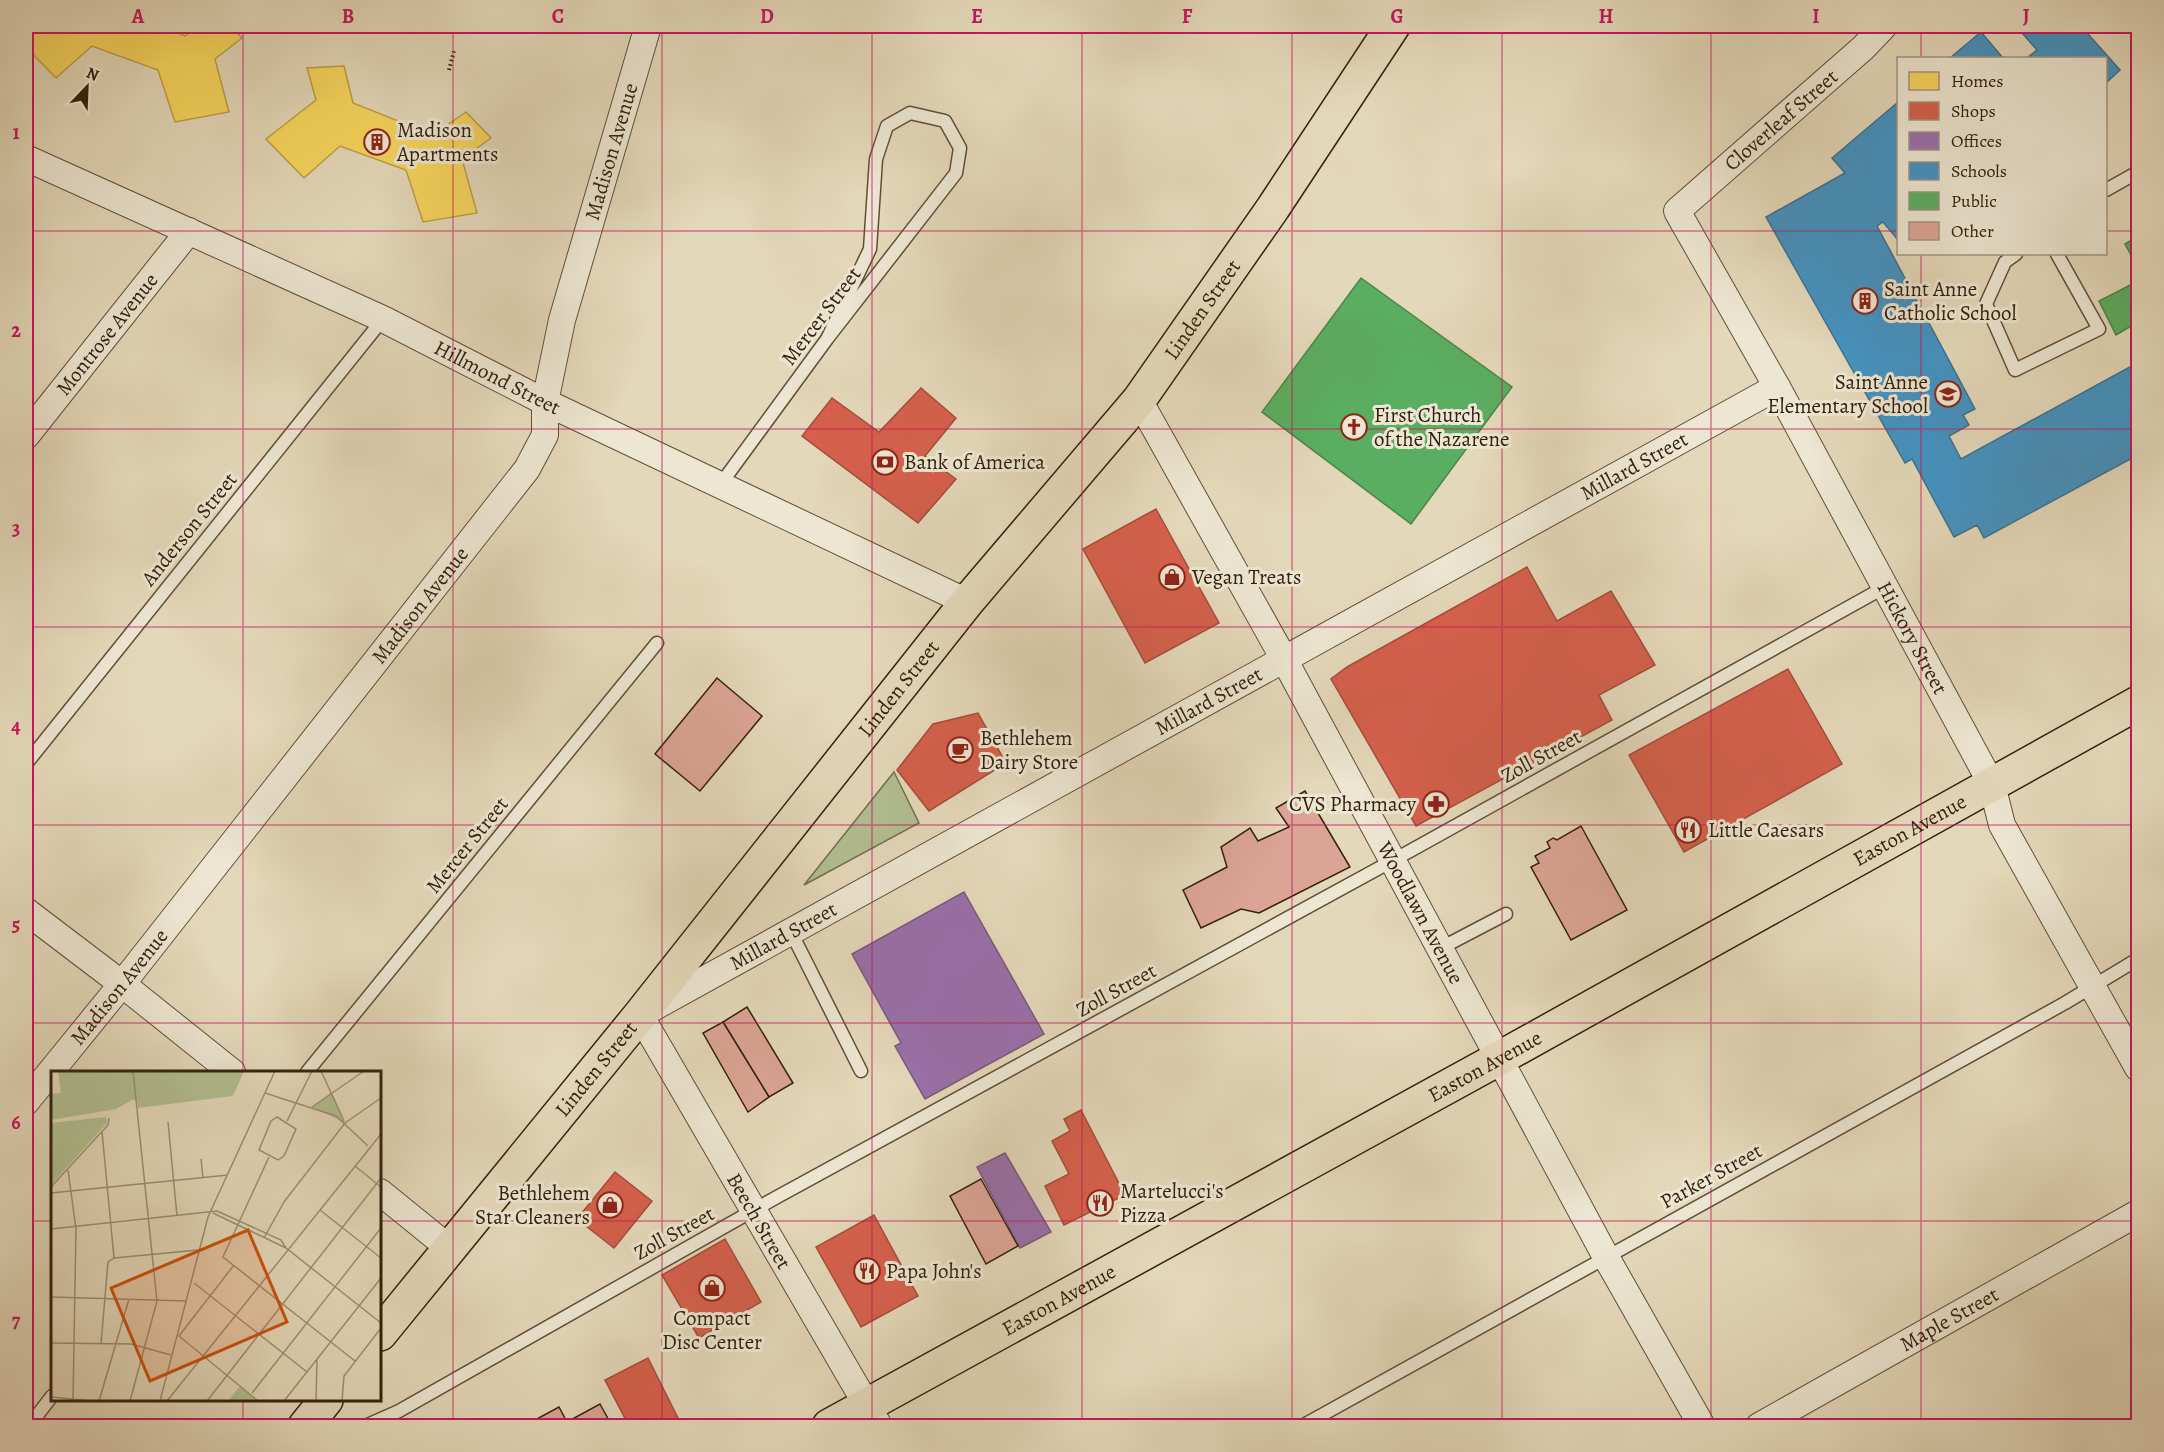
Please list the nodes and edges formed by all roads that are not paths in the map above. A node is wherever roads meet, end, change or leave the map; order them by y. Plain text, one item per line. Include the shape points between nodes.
1 (648, 26) edge
2 (1394, 26) edge
3 (1884, 26) edge
4 (26, 158) edge
5 (2139, 172) edge
6 (2107, 189) edge
7 (1677, 211) joint
8 (189, 231) junction
9 (2015, 255) edge
10 (2058, 255) edge
11 (383, 319) junction
12 (827, 339) junction
13 (1776, 387) junction
14 (1139, 400) junction
15 (545, 402) junction
16 (26, 436) edge
17 (720, 485) junction
18 (1885, 587) junction
19 (967, 602) junction
20 (657, 643) dead end
21 (1284, 659) junction
22 (2139, 703) edge
23 (26, 764) edge
24 (1992, 785) junction
25 (1392, 861) junction
26 (26, 910) edge
27 (1506, 914) dead end
28 (791, 932) junction
29 (1439, 949) junction
30 (2139, 959) edge
31 (122, 984) junction
32 (2093, 984) junction
33 (640, 1015) junction
34 (1498, 1059) junction
35 (2139, 1068) edge
36 (51, 1071) edge
37 (51, 1071) edge
38 (231, 1071) edge
39 (308, 1071) edge
40 (861, 1071) dead end
41 (26, 1102) edge
42 (381, 1193) edge
43 (753, 1211) junction
44 (2139, 1213) edge
45 (449, 1248) junction
46 (1606, 1257) junction
47 (381, 1333) edge
48 (51, 1397) edge
49 (325, 1401) edge
50 (874, 1416) edge
51 (29, 1426) edge
52 (304, 1426) edge
53 (365, 1426) edge
54 (829, 1426) edge
55 (1302, 1426) edge
56 (1702, 1426) edge
57 (1759, 1426) edge

1 - 15 street, Madison Avenue via 562,320
2 - 14 main road, Linden Street
3 - 7 street, Cloverleaf Street
4 - 8 street, Hillmond Street
5 - 6 lane
7 - 13 street, Hickory Street
8 - 11 street, Hillmond Street
8 - 16 street, Montrose Avenue
9 - 10 lane via 2005,262 1986,304 2015,370 2099,329
11 - 15 street, Hillmond Street
11 - 23 lane, Anderson Street
12 - 12 lane, Mercer Street via 870,249 876,159 887,126 910,113 945,121 960,148 956,173
12 - 17 lane, Mercer Street
13 - 18 street, Hickory Street
13 - 21 street, Millard Street
14 - 19 main road, Linden Street
14 - 21 street, Woodlawn Avenue
15 - 17 street, Hillmond Street
15 - 31 street, Madison Avenue via 545,435 527,469
17 - 19 street, Hillmond Street
18 - 24 street, Hickory Street
18 - 25 lane, Zoll Street
19 - 33 main road, Linden Street
20 - 39 lane, Mercer Street
21 - 25 street, Woodlawn Avenue
21 - 28 street, Millard Street
22 - 24 main road, Easton Avenue
24 - 32 street, Hickory Street via 2002,825
24 - 34 main road, Easton Avenue
25 - 29 street, Woodlawn Avenue
25 - 43 lane, Zoll Street
26 - 31 street
27 - 29 lane
28 - 33 street, Millard Street
28 - 40 lane
29 - 34 street, Woodlawn Avenue
30 - 32 lane, Parker Street
31 - 36 street, Madison Avenue
31 - 38 street
32 - 35 street, Hickory Street
32 - 46 lane, Parker Street
33 - 43 street, Beech Street
33 - 45 main road, Linden Street
34 - 46 street, Woodlawn Avenue
34 - 50 main road, Easton Avenue
37 - 41 street, Madison Avenue
42 - 45 street
43 - 50 street, Beech Street
43 - 53 lane, Zoll Street via 399,1412
44 - 57 street, Maple Street
45 - 47 main road, Linden Street
46 - 55 lane, Parker Street
46 - 56 street, Woodlawn Avenue
48 - 51 lane
49 - 52 main road
50 - 54 main road, Easton Avenue

